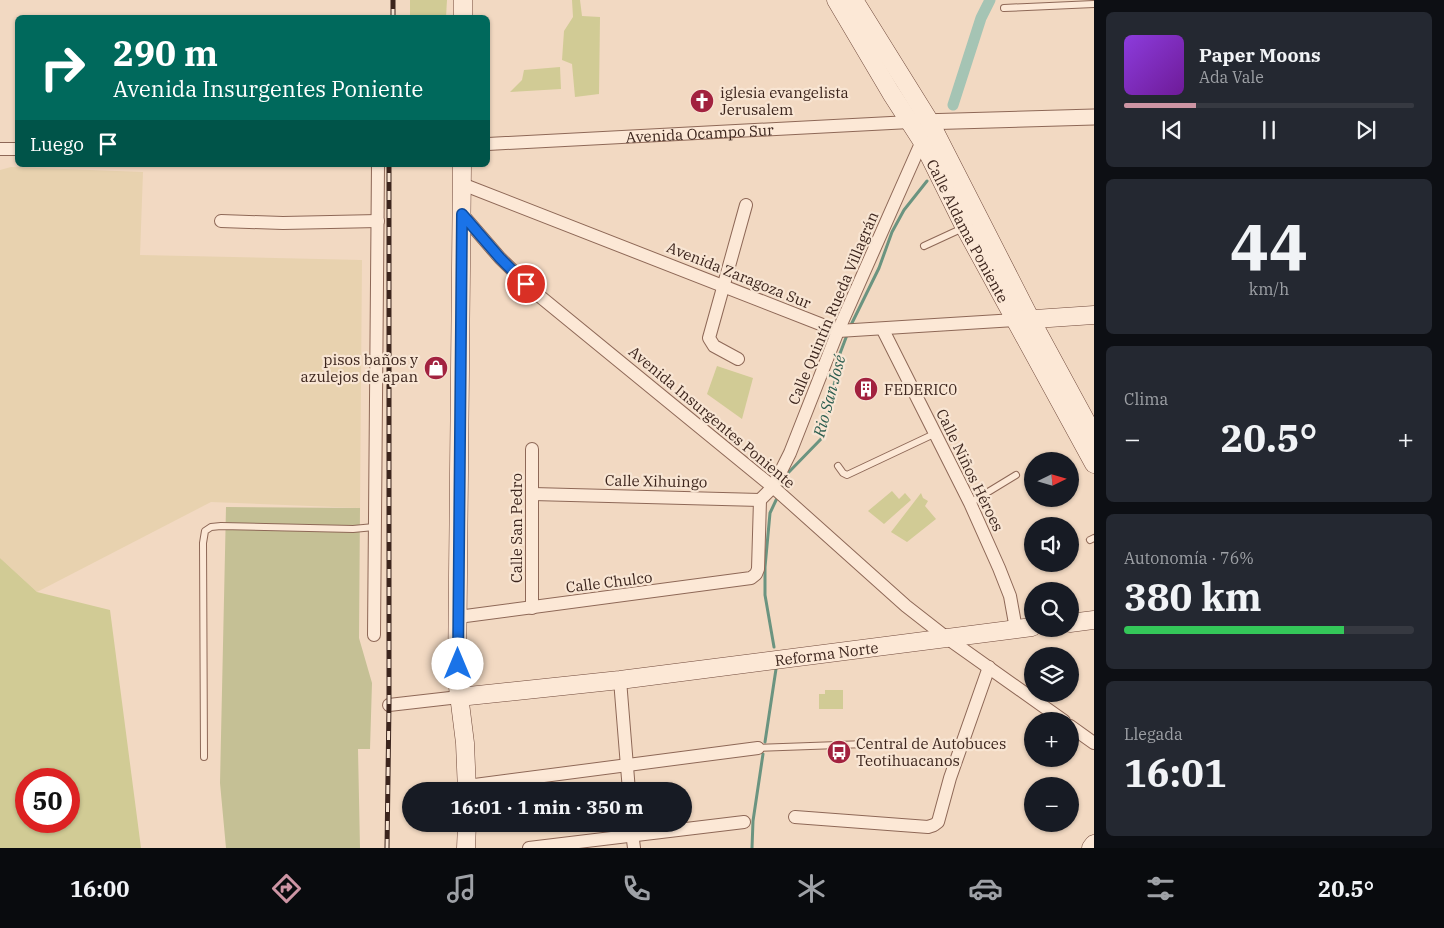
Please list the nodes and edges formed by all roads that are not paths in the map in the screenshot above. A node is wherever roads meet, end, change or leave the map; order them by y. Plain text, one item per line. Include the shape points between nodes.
1 (463, 0) edge
2 (836, 0) edge
3 (854, 0) edge
4 (1094, 4) edge
5 (1004, 8) dead end
6 (463, 15) edge
7 (1094, 116) edge
8 (910, 122) junction
9 (930, 122) junction
10 (922, 141) junction
11 (490, 144) edge
12 (1, 149) edge
13 (15, 149) edge
14 (378, 167) edge
15 (462, 167) edge
16 (462, 184) junction
17 (746, 205) dead end
18 (462, 214) junction
19 (221, 221) dead end
20 (378, 221) junction
21 (965, 228) junction
22 (924, 246) dead end
23 (724, 286) junction
24 (1094, 315) edge
25 (1023, 319) junction
26 (883, 330) junction
27 (841, 331) junction
28 (738, 360) dead end
29 (934, 434) junction
30 (1094, 436) edge
31 (532, 449) dead end
32 (1094, 464) edge
33 (838, 466) dead end
34 (1016, 476) dead end
35 (774, 489) junction
36 (533, 494) junction
37 (760, 500) junction
38 (970, 503) junction
39 (374, 527) junction
40 (532, 608) junction
41 (458, 617) junction
42 (1094, 620) edge
43 (1079, 622) edge
44 (1024, 628) edge
45 (374, 635) dead end
46 (947, 638) junction
47 (988, 667) junction
48 (620, 680) junction
49 (459, 697) junction
50 (389, 704) dead end
51 (1051, 712) edge
52 (1079, 732) edge
53 (1094, 743) edge
54 (866, 744) dead end
55 (758, 748) joint
56 (204, 757) dead end
57 (626, 764) junction
58 (467, 782) edge
59 (507, 782) edge
60 (627, 782) edge
61 (795, 817) dead end
62 (744, 822) dead end
63 (466, 832) edge
64 (632, 836) edge
65 (1094, 844) edge
66 (466, 848) edge
67 (529, 848) edge
68 (1091, 848) edge

1 - 6 main road
2 - 8 main road, Calle Aldama Poniente
3 - 9 main road, Calle Aldama Poniente
4 - 5 lane
7 - 9 street, Avenida Ocampo Sur
8 - 9 street, Avenida Ocampo Sur
8 - 10 main road, Calle Aldama Poniente
8 - 11 street, Avenida Ocampo Sur
9 - 25 main road, Calle Aldama Poniente
10 - 21 main road, Calle Aldama Poniente
10 - 27 street, Calle Quintín Rueda Villagrán
12 - 13 street
14 - 20 street
15 - 16 main road
16 - 18 main road
16 - 23 street, Avenida Zaragoza Sur
17 - 23 street
18 - 35 street, Avenida Insurgentes Poniente via 537,294
18 - 41 main road
19 - 20 street
20 - 39 street
21 - 22 lane
21 - 25 main road, Calle Aldama Poniente
23 - 27 street, Avenida Zaragoza Sur
23 - 28 street via 709,338 714,346
24 - 25 main road
25 - 26 street, Avenida Zaragoza Sur
25 - 30 main road, Calle Aldama Poniente
25 - 32 main road, Calle Aldama Poniente
26 - 27 street, Avenida Zaragoza Sur
26 - 29 street, Calle Niños Héroes
27 - 35 street, Calle Quintín Rueda Villagrán
29 - 33 lane via 850,474 845,475
29 - 38 street, Calle Niños Héroes
31 - 36 street, Calle San Pedro
34 - 38 lane
35 - 37 street
35 - 46 street, Avenida Insurgentes Poniente via 906,606
36 - 37 street, Calle Xihuingo
36 - 40 street, Calle San Pedro
37 - 40 street, Calle Chulco via 758,569 752,578
38 - 44 street, Calle Niños Héroes
39 - 45 street
39 - 56 lane via 221,526 205,531
40 - 41 street, Calle Chulco
41 - 49 main road
42 - 43 main road
44 - 46 main road, Reforma Norte
46 - 47 street, Avenida Insurgentes Poniente
46 - 48 main road, Reforma Norte
47 - 51 street, Avenida Insurgentes Poniente
47 - 61 street via 938,822 934,826
48 - 49 main road, Reforma Norte
48 - 57 street
49 - 50 street
49 - 58 main road
52 - 53 street
54 - 55 lane
55 - 57 street
57 - 59 street
57 - 60 street
62 - 64 street
63 - 66 main road
64 - 67 street
65 - 68 main road

